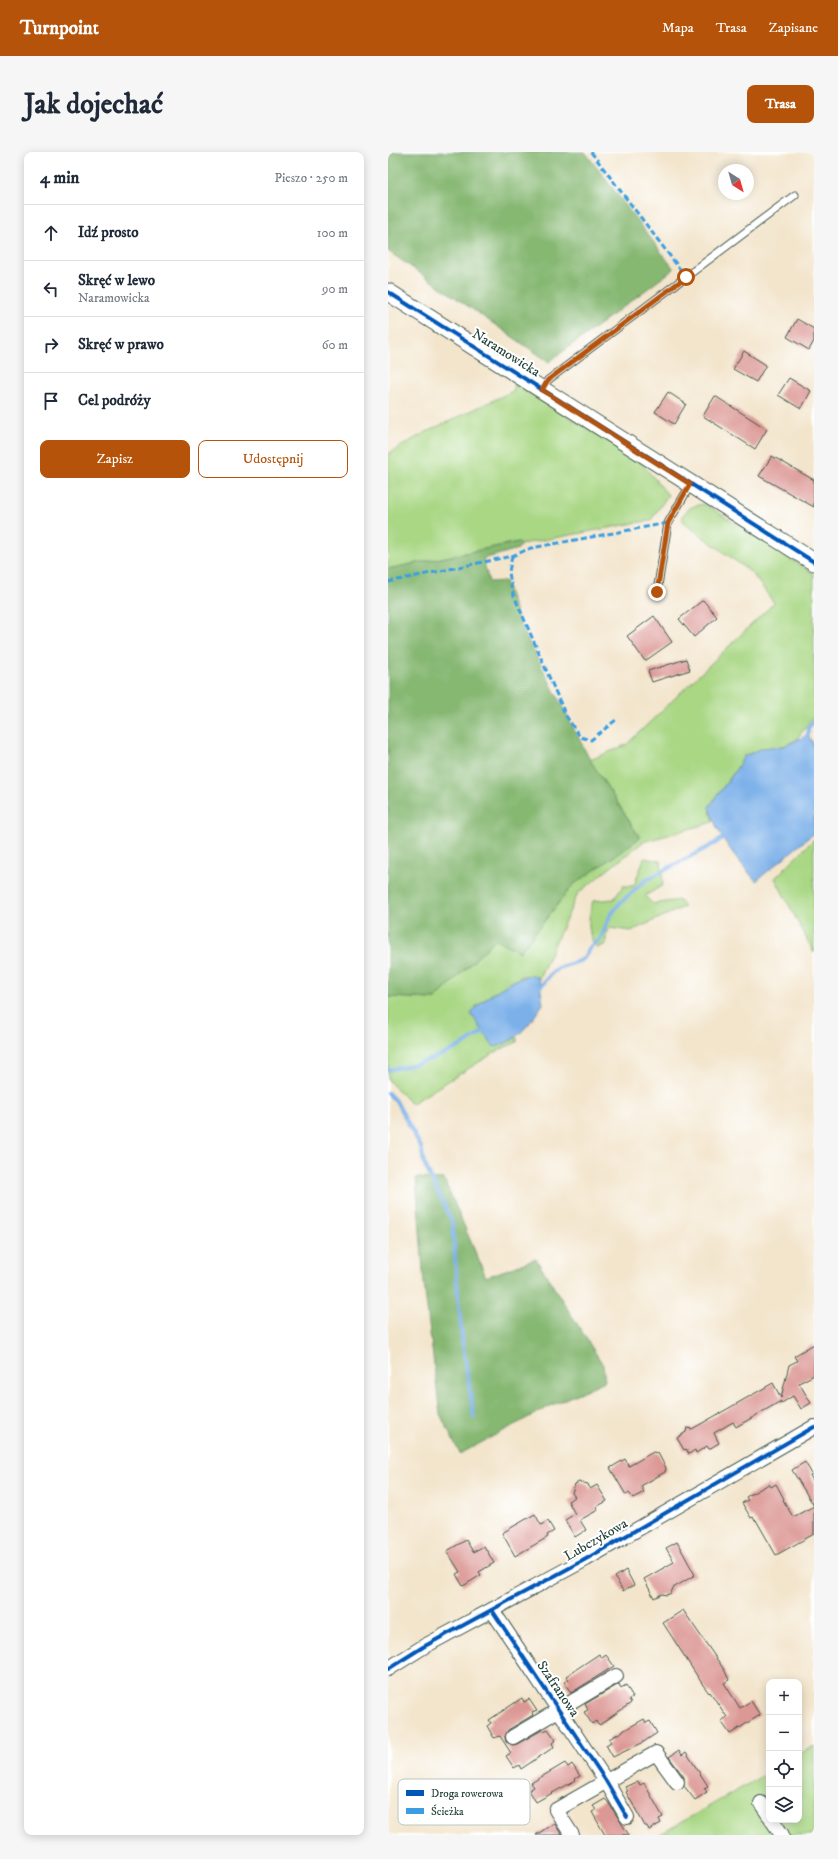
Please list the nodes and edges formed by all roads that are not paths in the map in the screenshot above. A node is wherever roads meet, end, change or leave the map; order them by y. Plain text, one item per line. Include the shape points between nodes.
1 (795, 195) dead end
2 (388, 292) edge
3 (542, 390) junction
4 (690, 484) junction
5 (812, 558) edge
6 (657, 592) dead end
7 (814, 1427) edge
8 (492, 1610) junction
9 (388, 1669) edge
10 (616, 1676) dead end
11 (558, 1709) junction
12 (513, 1737) dead end
13 (606, 1781) junction
14 (677, 1782) dead end
15 (761, 1803) dead end
16 (766, 1810) edge
17 (627, 1817) dead end
18 (774, 1823) edge
19 (572, 1835) edge
20 (782, 1835) edge

1 - 3 lane via 548,380
2 - 3 street, Naramowicka
3 - 4 street, Naramowicka
4 - 5 street, Naramowicka
4 - 6 lane via 668,523
7 - 8 street, Lubczykowa via 586,1559
8 - 9 street, Lubczykowa
8 - 11 street, Szafranowa
10 - 11 street, Szafranowa
11 - 12 street, Szafranowa
11 - 13 street, Szafranowa
13 - 14 street via 656,1753
13 - 17 street, Szafranowa
13 - 19 street via 556,1810
15 - 16 street
18 - 20 street

